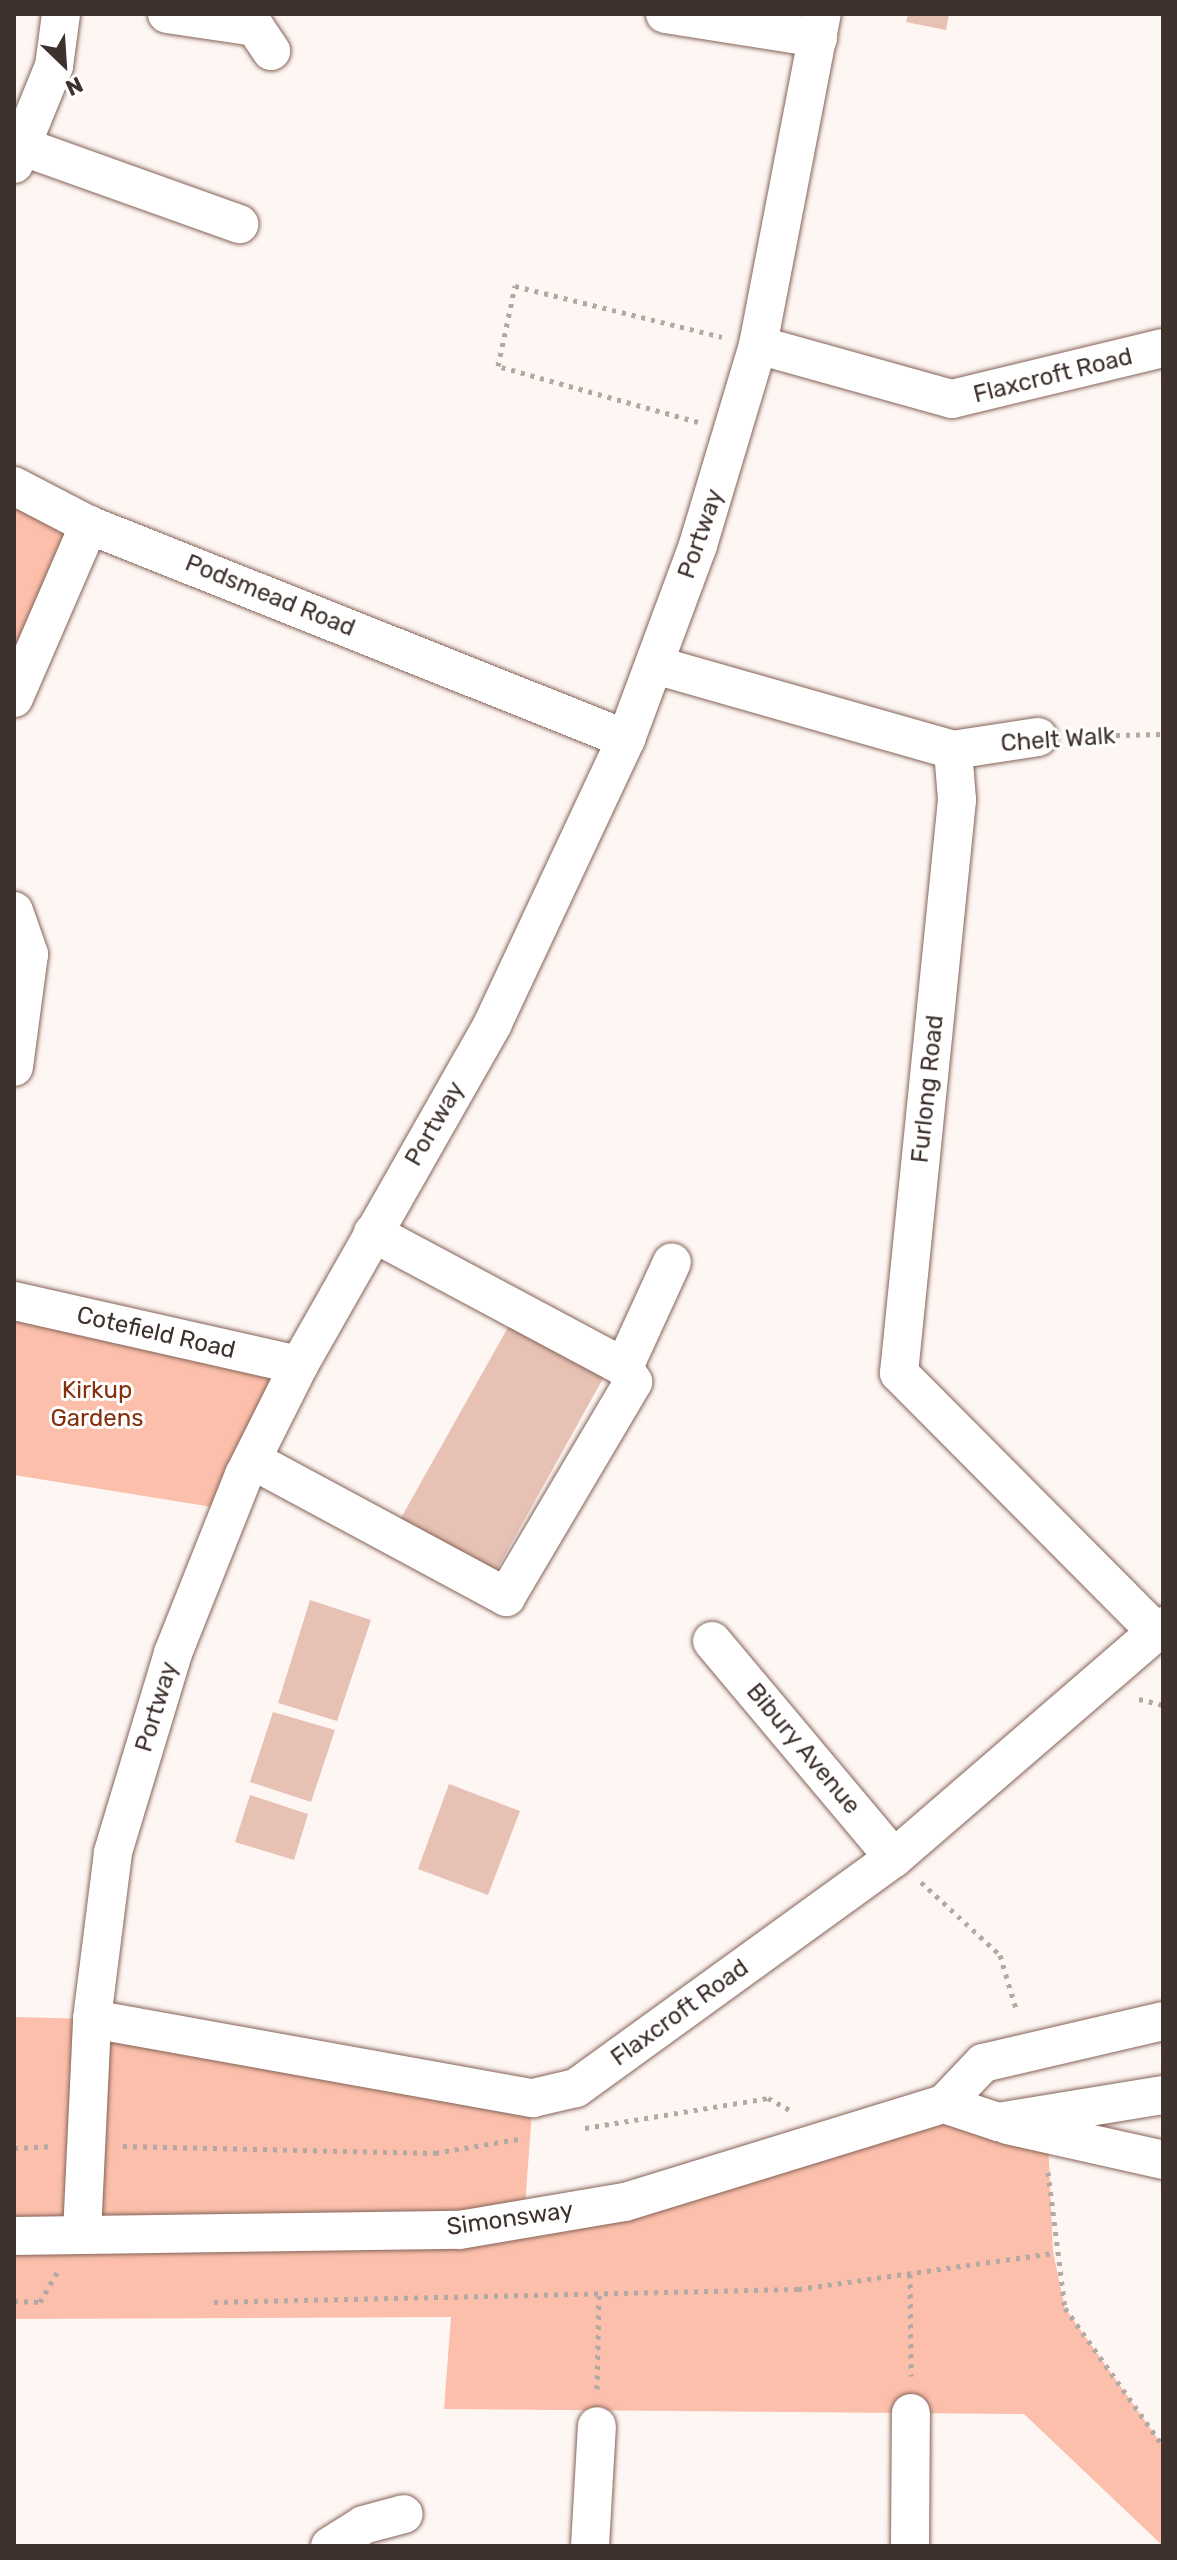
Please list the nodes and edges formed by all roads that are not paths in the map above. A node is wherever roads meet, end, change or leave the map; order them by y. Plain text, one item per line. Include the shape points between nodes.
1 (61, 14) edge
2 (167, 14) edge
3 (665, 14) edge
4 (820, 26) edge
5 (271, 51) dead end
6 (18, 155) edge
7 (239, 224) dead end
8 (758, 345) junction
9 (1163, 348) edge
10 (14, 486) edge
11 (89, 525) junction
12 (655, 665) junction
13 (14, 698) edge
14 (1038, 737) road end
15 (626, 739) junction
16 (953, 750) junction
17 (14, 911) edge
18 (14, 1067) edge
19 (373, 1233) junction
20 (672, 1262) dead end
21 (14, 1301) edge
22 (299, 1365) junction
23 (624, 1367) junction
24 (252, 1460) junction
25 (1160, 1629) edge
26 (712, 1641) dead end
27 (894, 1858) junction
28 (92, 2019) junction
29 (1163, 2021) edge
30 (1163, 2095) edge
31 (944, 2104) junction
32 (998, 2122) junction
33 (1163, 2160) edge
34 (82, 2234) junction
35 (14, 2236) edge
36 (911, 2413) road end
37 (597, 2426) road end
38 (404, 2514) dead end
39 (330, 2546) edge
40 (590, 2546) edge
41 (910, 2546) edge

1 - 6 street via 54,66
2 - 5 street via 255,27
3 - 4 street
4 - 8 street, Portway
6 - 7 street
8 - 9 street, Flaxcroft Road via 952,399 984,398
8 - 12 street, Portway via 735,432
10 - 11 street, Podsmead Road
11 - 13 street
11 - 15 street, Podsmead Road
12 - 15 street, Portway
12 - 16 street
14 - 16 street, Chelt Walk
15 - 19 street, Portway via 493,1023
16 - 25 street, Furlong Road via 957,800 899,1373
17 - 18 street via 29,954
19 - 22 street, Portway
19 - 23 street
20 - 23 street
21 - 22 street, Cotefield Road
22 - 24 street, Portway
23 - 24 street via 633,1382 506,1597
24 - 28 street, Portway via 173,1653 113,1852
25 - 27 street, Flaxcroft Road
26 - 27 street, Bibury Avenue
27 - 28 street, Flaxcroft Road via 576,2088 533,2098
28 - 34 street, Portway
29 - 31 street, Simonsway via 983,2063
30 - 32 street
31 - 32 street
31 - 34 street, Simonsway via 625,2202 459,2230
32 - 33 street via 1048,2139 1128,2147
34 - 35 street, Simonsway
36 - 41 street
37 - 40 street
38 - 39 street via 363,2525

